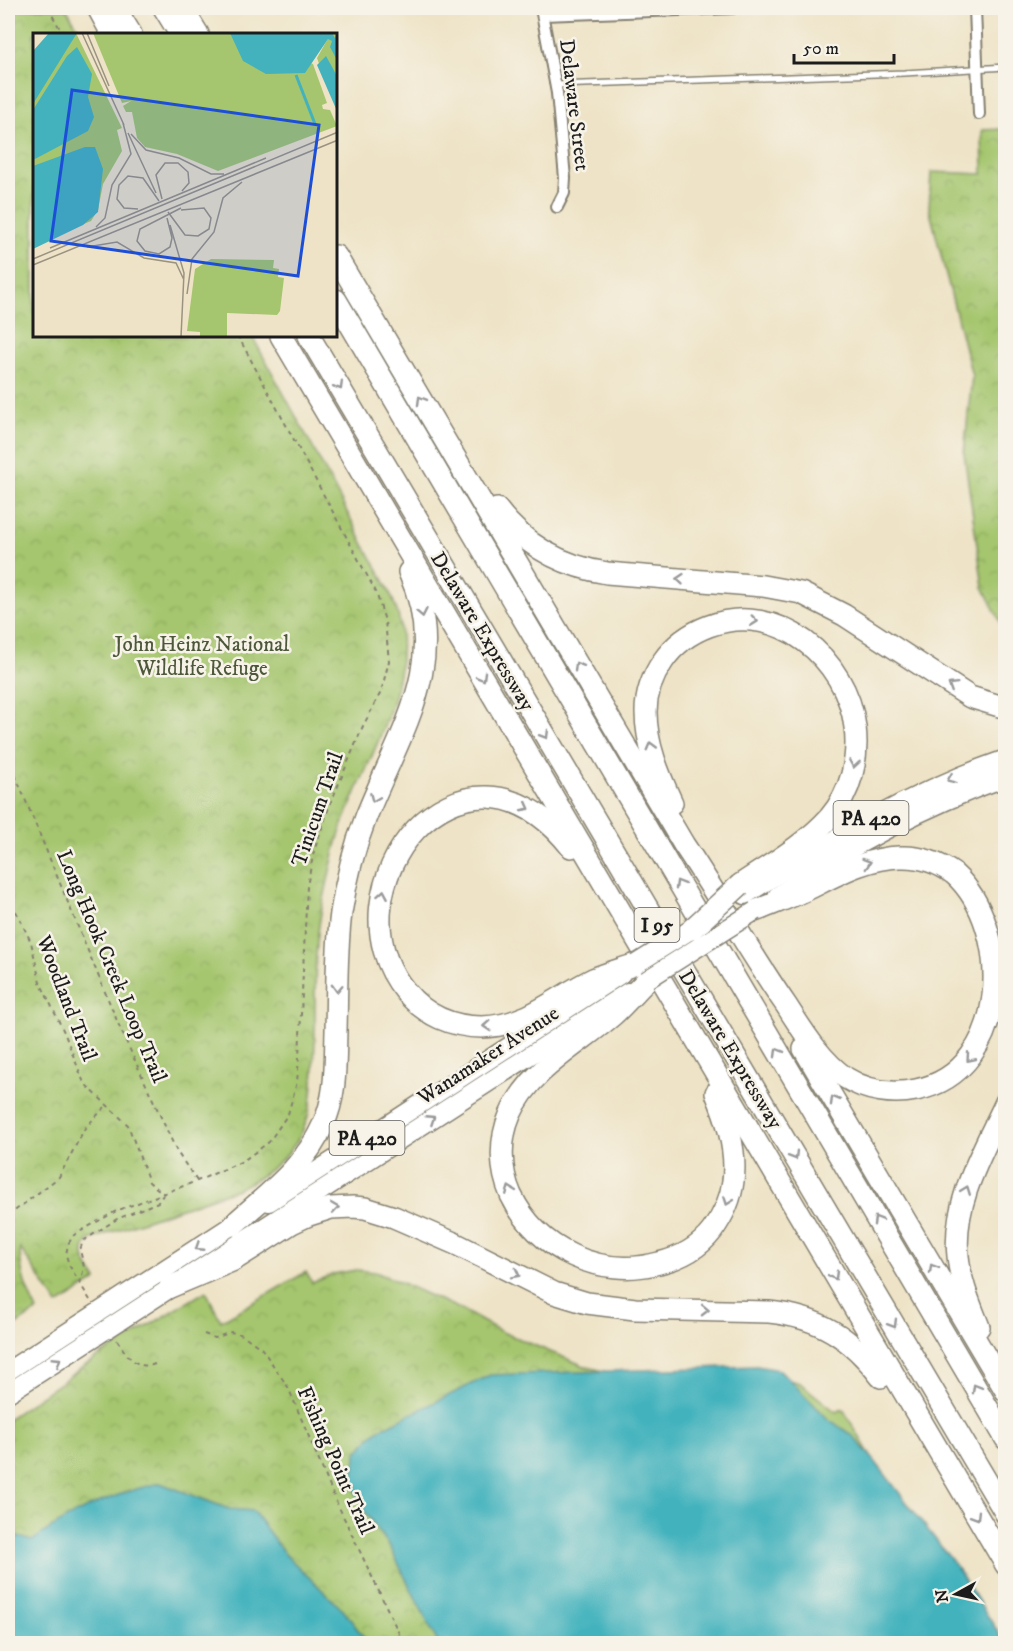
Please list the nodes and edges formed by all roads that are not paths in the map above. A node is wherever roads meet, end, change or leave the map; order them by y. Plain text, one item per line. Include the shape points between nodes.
1 (98, 8) edge
2 (115, 8) edge
3 (164, 8) edge
4 (182, 8) edge
5 (733, 8) edge
6 (975, 8) edge
7 (542, 11) edge
8 (111, 33) edge
9 (130, 33) edge
10 (179, 33) edge
11 (197, 33) edge
12 (1005, 67) edge
13 (978, 68) junction
14 (556, 85) junction
15 (980, 114) dead end
16 (557, 207) dead end
17 (338, 259) edge
18 (338, 303) edge
19 (282, 338) edge
20 (310, 338) edge
21 (451, 450) junction
22 (367, 482) junction
23 (1005, 708) edge
24 (1005, 759) edge
25 (1005, 777) edge
26 (706, 878) junction
27 (747, 897) junction
28 (624, 919) junction
29 (693, 928) joint
30 (763, 971) junction
31 (642, 972) junction
32 (687, 1026) junction
33 (1005, 1102) edge
34 (233, 1225) junction
35 (170, 1287) junction
36 (8, 1371) edge
37 (1005, 1385) edge
38 (1005, 1391) edge
39 (8, 1393) edge
40 (930, 1439) junction
41 (1005, 1439) edge
42 (1005, 1514) edge
43 (1005, 1565) edge

1 - 8 highway
2 - 9 highway
3 - 10 highway
4 - 11 highway
5 - 7 street
6 - 13 street
7 - 14 street, Delaware Street
12 - 13 lane
13 - 14 lane
13 - 15 street
14 - 16 street, Delaware Street via 565,178 564,193
21 -> 17 highway
41 -> 18 highway, Delaware Expressway / I 95
19 - 22 highway
20 -> 42 highway, Delaware Expressway / I 95
23 -> 21 highway via 970,697 844,615 801,593 763,586 600,572 560,561 529,543 510,525
26 -> 21 highway
22 -> 28 highway
22 -> 34 highway via 380,518 418,594 425,637 423,669 414,703 358,840 346,887 339,938 334,1079 328,1114 302,1161
24 -> 27 main road, Wanamaker Avenue / PA 420 via 946,781 879,813 834,838
25 - 27 main road, Wanamaker Avenue / PA 420 via 931,807 823,866
26 -> 27 highway via 655,760 647,730 648,696 662,662 687,637 720,622 760,621 803,639 834,671 852,711 855,755 847,789 830,817
26 - 30 highway
27 - 29 highway, bridge
27 -> 30 highway via 806,890 872,861 899,857 927,860 957,876 977,896 996,932 1003,972 995,1016 967,1062 930,1087 894,1092 857,1084 830,1065
27 - 31 main road, Wanamaker Avenue / PA 420, bridge
31 -> 28 highway via 594,979 551,1005 503,1024 483,1027 453,1023 421,1008 402,987 388,960 381,932 387,876 414,831 449,805 486,798 516,802 544,818
28 - 32 highway
29 - 31 main road, Wanamaker Avenue / PA 420, bridge
38 -> 30 highway via 794,1032
32 -> 31 highway via 718,1098 731,1144 734,1180 723,1214 702,1242 662,1263 617,1268 567,1253 543,1237 515,1203 502,1165 506,1129 529,1085 612,1015
31 - 34 main road, Wanamaker Avenue / PA 420
35 -> 31 main road, Wanamaker Avenue / PA 420
32 -> 40 highway
37 -> 33 highway via 965,1288 957,1241 965,1193
34 -> 36 main road, Wanamaker Avenue / PA 420
39 -> 35 main road, Wanamaker Avenue / PA 420
35 -> 40 highway via 234,1260 309,1215 331,1208 365,1208 439,1236 554,1293 587,1303 635,1309 769,1312 818,1324 862,1353
40 -> 43 highway

